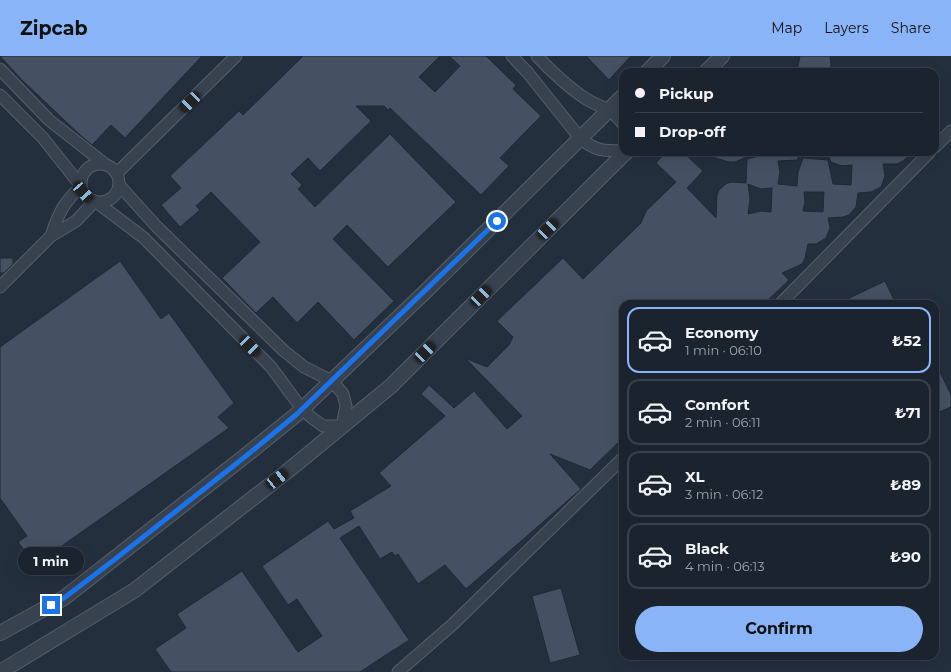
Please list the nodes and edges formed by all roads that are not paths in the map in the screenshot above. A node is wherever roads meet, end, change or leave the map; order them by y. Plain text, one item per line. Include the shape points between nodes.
1 (236, 56) edge
2 (512, 56) edge
3 (537, 56) edge
4 (663, 56) edge
5 (722, 56) edge
6 (651, 68) edge
7 (710, 68) edge
8 (0, 69) edge
9 (0, 95) edge
10 (619, 100) edge
11 (609, 109) junction
12 (619, 118) edge
13 (951, 131) edge
14 (580, 138) junction
15 (939, 143) edge
16 (619, 152) edge
17 (620, 156) edge
18 (926, 156) edge
19 (105, 164) junction
20 (117, 173) junction
21 (81, 186) junction
22 (120, 186) junction
23 (95, 202) junction
24 (51, 236) junction
25 (0, 287) edge
26 (784, 300) edge
27 (332, 381) junction
28 (302, 409) junction
29 (342, 426) junction
30 (619, 462) edge
31 (0, 632) edge
32 (0, 672) edge
33 (398, 672) edge

1 - 20 street
2 - 14 street via 528,72
3 - 11 street via 584,98
4 - 6 street
5 - 7 street
8 - 19 street via 49,120
9 - 21 street via 43,138
10 - 11 street
11 - 12 street
11 - 14 street
13 - 15 street
14 - 16 street via 590,147
14 - 27 street
17 - 29 street via 391,386
18 - 26 street
19 - 20 street
19 - 21 street via 92,165 87,169 81,179
20 - 22 street
21 - 23 street via 83,192
21 - 24 street via 66,200
22 - 23 street via 110,200
22 - 27 street via 157,227 283,350 304,366
23 - 24 street via 76,221
23 - 28 street via 149,243 271,368
24 - 25 street
27 - 28 street
27 - 29 street via 343,394 346,406
28 - 29 street via 322,426
28 - 31 street via 64,598
29 - 32 street via 135,590
30 - 33 street via 452,625

